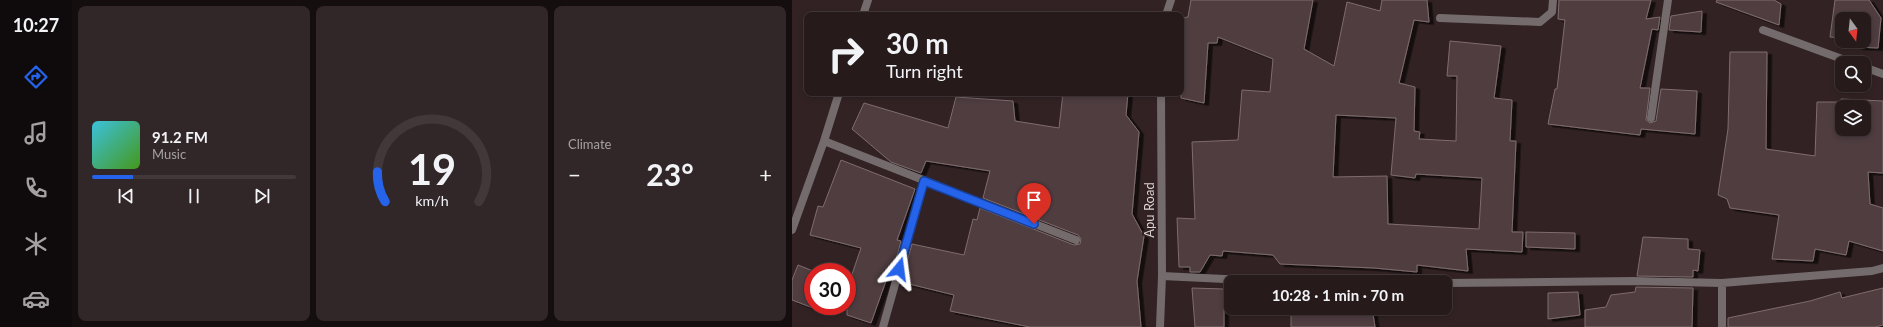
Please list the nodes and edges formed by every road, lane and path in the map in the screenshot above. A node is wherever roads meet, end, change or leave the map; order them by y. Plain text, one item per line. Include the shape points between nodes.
1 (868, 0) edge
2 (1171, 0) edge
3 (1553, 0) edge
4 (1668, 0) edge
5 (864, 12) edge
6 (1167, 12) edge
7 (1440, 18) dead end
8 (1763, 30) dead end
9 (1835, 56) edge
10 (1871, 70) edge
11 (1883, 74) edge
12 (838, 96) edge
13 (1160, 96) edge
14 (1651, 118) dead end
15 (824, 141) junction
16 (924, 181) junction
17 (792, 230) edge
18 (1076, 240) dead end
19 (1883, 268) edge
20 (1162, 276) junction
21 (1224, 279) edge
22 (1452, 283) edge
23 (1722, 283) junction
24 (883, 327) edge
25 (1160, 327) edge
26 (1722, 327) edge

1 - 5 street
2 - 6 street
3 - 7 street via 1552,12 1540,22
4 - 14 street
8 - 9 street
10 - 11 street
12 - 15 street
13 - 20 street, Apu Road
15 - 16 street
15 - 17 street
16 - 18 street
16 - 24 street
19 - 23 street
20 - 21 street
20 - 25 street, Apu Road
22 - 23 street
23 - 26 street

